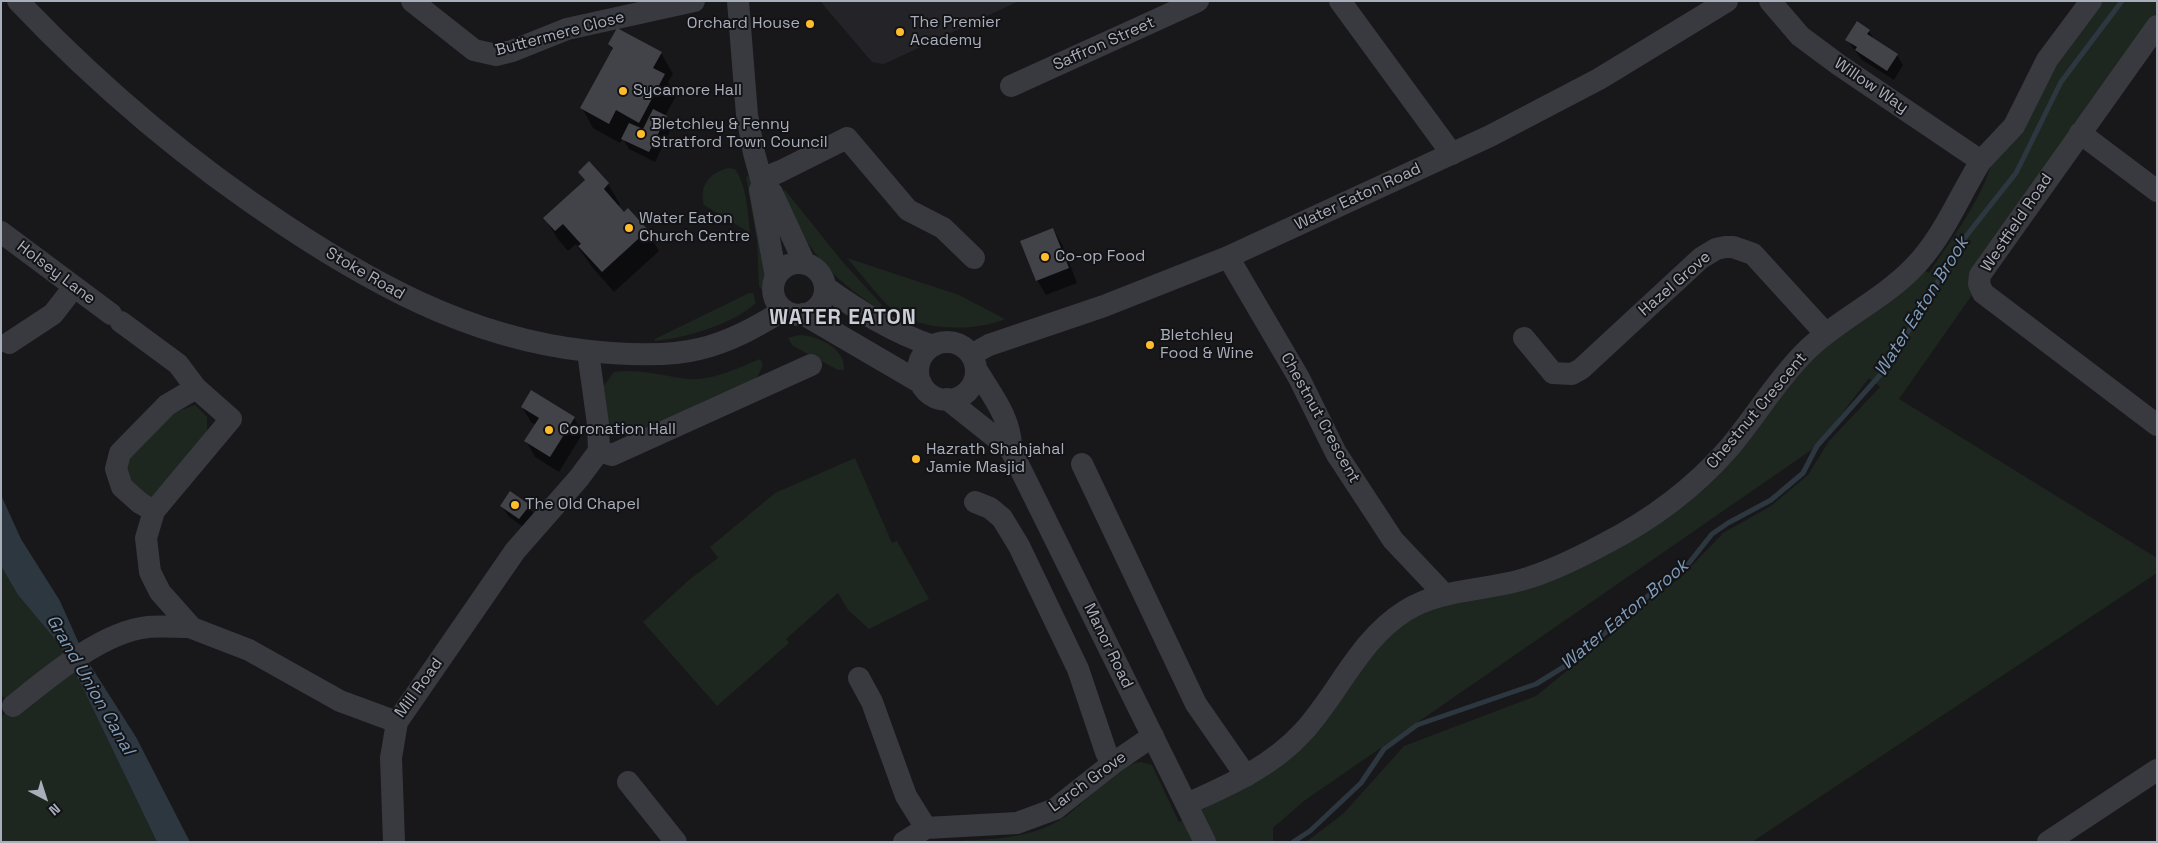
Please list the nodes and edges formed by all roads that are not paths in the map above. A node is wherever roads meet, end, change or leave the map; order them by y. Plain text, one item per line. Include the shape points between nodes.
1 (18, 1) edge
2 (412, 1) edge
3 (694, 1) edge
4 (738, 1) edge
5 (1198, 1) edge
6 (1340, 1) edge
7 (1727, 1) edge
8 (1770, 1) edge
9 (2090, 1) edge
10 (2157, 26) edge
11 (1011, 86) dead end
12 (2080, 133) junction
13 (1452, 154) junction
14 (1981, 161) junction
15 (762, 180) junction
16 (2157, 191) edge
17 (1, 232) edge
18 (1228, 257) junction
19 (974, 258) dead end
20 (805, 264) junction
21 (776, 277) junction
22 (74, 287) junction
23 (825, 287) junction
24 (794, 312) junction
25 (1826, 334) junction
26 (1524, 338) dead end
27 (9, 343) dead end
28 (933, 346) junction
29 (588, 352) junction
30 (973, 362) junction
31 (811, 365) dead end
32 (921, 383) junction
33 (196, 388) junction
34 (947, 400) junction
35 (2157, 425) edge
36 (1011, 450) junction
37 (599, 452) junction
38 (1082, 464) dead end
39 (975, 502) dead end
40 (154, 511) junction
41 (1444, 594) junction
42 (190, 626) junction
43 (859, 678) dead end
44 (13, 706) dead end
45 (397, 722) junction
46 (1152, 736) junction
47 (1112, 764) junction
48 (2157, 770) edge
49 (1246, 776) junction
50 (628, 782) dead end
51 (1187, 804) junction
52 (926, 828) junction
53 (394, 842) edge
54 (676, 842) edge
55 (904, 842) edge
56 (1205, 842) edge
57 (2048, 842) edge

1 - 29 street, Stoke Road via 85,69 174,144 226,185 312,243 406,298 456,319 504,336
2 - 3 street, Buttermere Close via 468,46 479,52 496,54 567,29
4 - 15 street via 747,115
5 - 11 street, Saffron Street
6 - 13 street
7 - 13 street, Water Eaton Road via 1573,94
8 - 14 street, Willow Way via 1800,36
9 - 14 street via 2047,60 2014,126
10 - 12 street, Westfield Road
12 - 16 street
12 - 35 street, Westfield Road via 1980,275 1979,284 1984,293
13 - 18 street, Water Eaton Road
14 - 25 street via 1943,229 1916,266
15 - 19 street via 847,138 908,210 943,228
15 - 20 street via 772,193
15 - 21 street via 761,196
17 - 22 street, Holsey Lane
18 - 30 street, Water Eaton Road via 1104,306 989,345
18 - 41 street, Chestnut Crescent via 1299,378 1336,453 1393,540
20 - 21 street via 790,265
20 - 23 street via 818,271
21 - 24 street via 773,291 778,305
22 - 27 street via 53,314
22 - 33 street, Holsey Lane via 178,364
23 - 24 street via 821,302 810,312
23 - 28 street via 878,322
24 - 29 street, Stoke Road via 698,350 642,354
24 - 32 street
25 - 26 street, Hazel Grove via 1753,254 1733,247 1716,249 1701,258 1572,374 1553,373
25 - 41 street, Chestnut Crescent via 1794,365 1711,467 1654,515 1587,553 1524,579
28 - 30 street via 955,343 964,348
28 - 32 street via 919,363
29 - 37 street
30 - 34 street via 975,378 967,392
30 - 36 street, Manor Road via 1003,415 1009,429
31 - 37 street via 612,455
32 - 34 street via 935,397
33 - 40 street, Mill Road via 232,419
33 - 40 street via 167,405 120,453 116,469 122,487 140,504
34 - 36 street, Manor Road
36 - 46 street, Manor Road
37 - 45 street, Mill Road via 515,551
38 - 49 street via 1196,704
39 - 47 street via 1002,518 1020,546 1078,670
40 - 42 street, Mill Road via 146,538 150,572 160,592
41 - 49 street, Chestnut Crescent via 1416,604 1386,626 1361,653 1303,732 1273,759
42 - 44 street via 146,628 115,637 57,670
42 - 45 street, Mill Road via 249,650 340,701
43 - 52 street via 872,702 906,796
45 - 53 street via 391,758
46 - 47 street, Larch Grove
46 - 51 street, Manor Road
47 - 52 street, Larch Grove via 1055,809 1033,818 1017,823
48 - 57 street
49 - 51 street, Chestnut Crescent
50 - 54 street
51 - 56 street, Manor Road
52 - 55 street, Larch Grove

